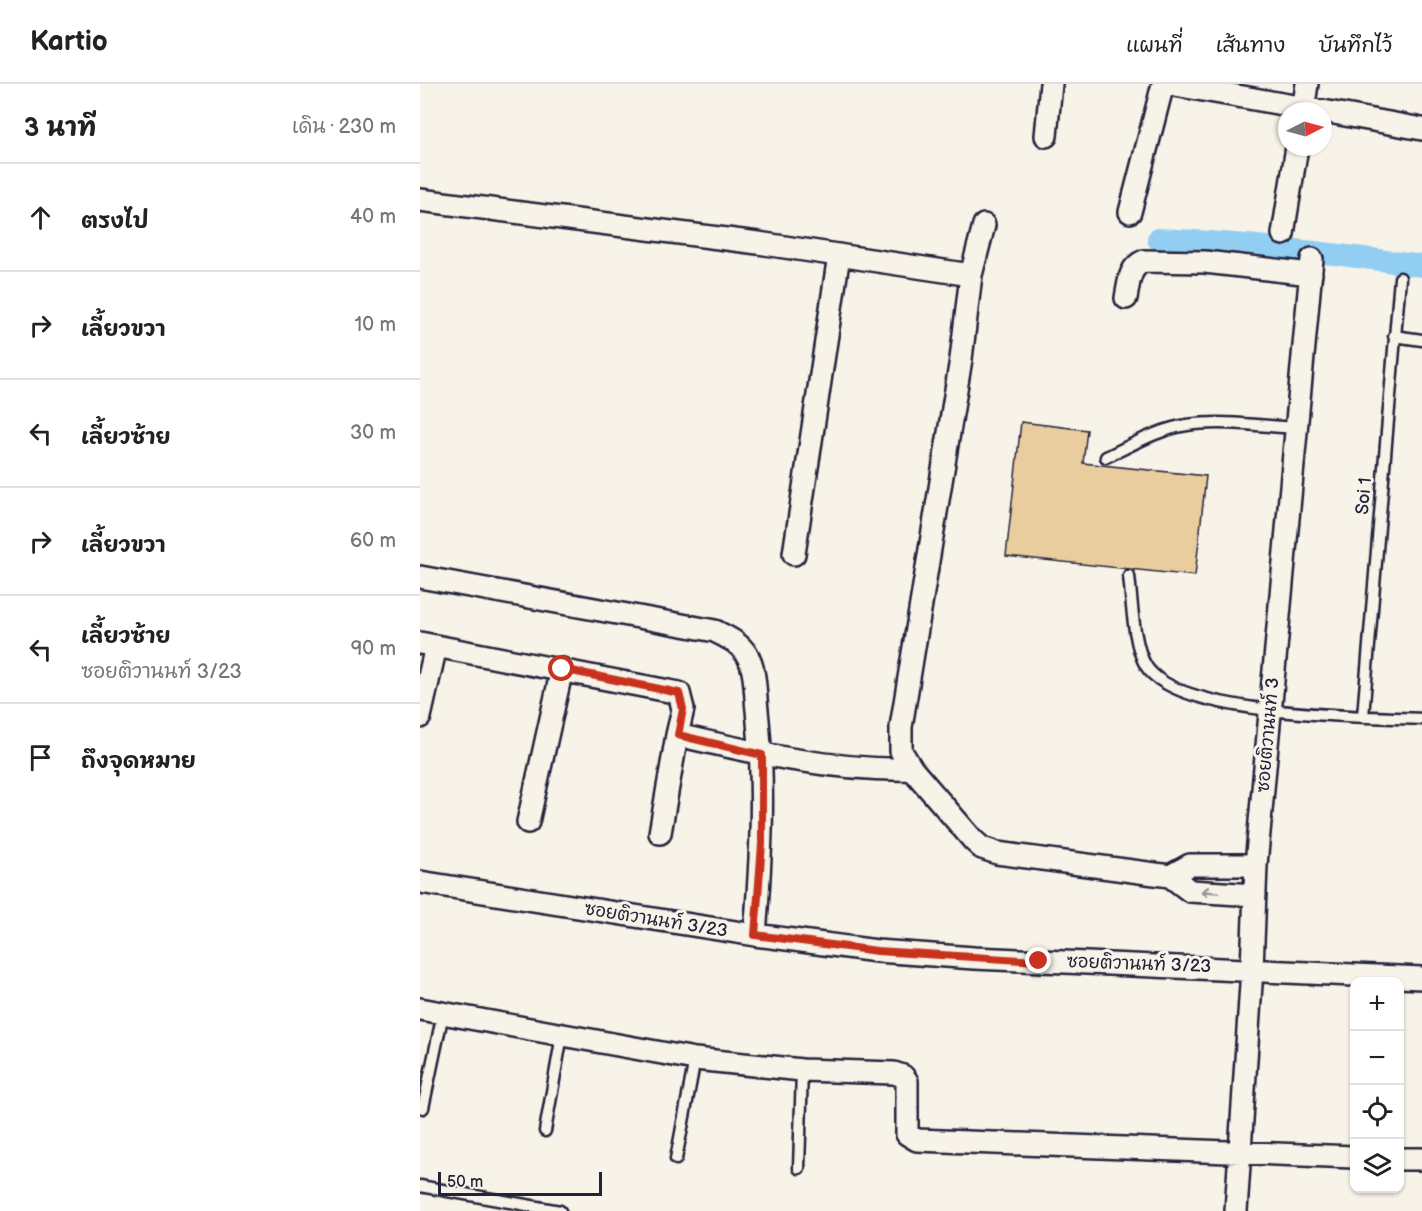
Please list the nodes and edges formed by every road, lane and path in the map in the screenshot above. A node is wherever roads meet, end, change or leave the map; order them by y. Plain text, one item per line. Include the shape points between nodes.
1 (1052, 84) edge
2 (1163, 84) edge
3 (1169, 84) edge
4 (1306, 84) edge
5 (1311, 102) edge
6 (1278, 104) edge
7 (1332, 112) edge
8 (1421, 123) edge
9 (1046, 136) dead end
10 (1296, 156) edge
11 (420, 200) edge
12 (1130, 212) dead end
13 (984, 225) dead end
14 (1283, 234) dead end
15 (839, 255) junction
16 (971, 275) junction
17 (1400, 278) dead end
18 (1126, 298) dead end
19 (1394, 336) junction
20 (1422, 340) edge
21 (1298, 428) junction
22 (1106, 457) dead end
23 (794, 554) dead end
24 (1129, 576) dead end
25 (420, 577) edge
26 (428, 644) edge
27 (562, 669) junction
28 (1270, 709) junction
29 (1363, 716) junction
30 (420, 717) edge
31 (1422, 719) edge
32 (678, 735) junction
33 (762, 755) junction
34 (912, 769) junction
35 (528, 822) dead end
36 (660, 833) dead end
37 (1256, 865) junction
38 (1170, 876) junction
39 (420, 882) edge
40 (1255, 895) junction
41 (755, 935) junction
42 (1252, 969) junction
43 (1422, 978) edge
44 (420, 1009) edge
45 (442, 1013) junction
46 (562, 1035) junction
47 (695, 1059) junction
48 (802, 1070) junction
49 (423, 1108) dead end
50 (545, 1131) dead end
51 (1239, 1152) junction
52 (1350, 1157) edge
53 (676, 1159) dead end
54 (1404, 1159) edge
55 (1422, 1160) edge
56 (799, 1168) dead end
57 (420, 1186) edge
58 (560, 1211) edge
59 (1236, 1211) edge

1 - 9 street
2 - 12 street
3 - 6 street
4 - 5 street
7 - 8 street
10 - 14 street
11 - 15 street
13 - 16 street
15 - 16 street
15 - 23 street
16 - 34 street via 901,727 902,751
17 - 19 lane, Soi 1
18 - 21 street, ซอยติวานนท์ 3 via 1132,270 1144,261 1312,266
19 - 20 lane
19 - 29 lane, Soi 1
21 - 22 lane via 1186,425
21 - 28 street, ซอยติวานนท์ 3
24 - 28 lane via 1139,647 1144,664 1156,680 1209,701
25 - 33 street via 715,631 737,642 748,657 753,675
26 - 27 street
26 - 30 street
27 - 32 street via 679,693 683,709
27 - 35 street
28 - 29 lane
28 - 37 street, ซอยติวานนท์ 3
29 - 31 lane
32 - 33 street
32 - 36 street
33 - 34 street via 843,767
33 - 41 street via 762,844
34 - 38 street via 982,848 1008,855
37 - 38 street via 1190,865
37 - 40 street, ซอยติวานนท์ 3
40 -> 38 street via 1190,891
39 - 41 street, ซอยติวานนท์ 3/23
40 - 42 street, ซอยติวานนท์ 3
41 - 42 street, ซอยติวานนท์ 3/23 via 877,951 974,958
42 - 43 street, ซอยติวานนท์ 3/23
42 - 51 street, ซอยติวานนท์ 3
44 - 45 street
45 - 46 street
45 - 49 lane
46 - 47 street
46 - 50 lane
47 - 48 street
47 - 53 lane
48 - 51 street via 903,1076 907,1081 907,1134 916,1140
48 - 56 lane
51 - 52 street
51 - 59 street, ซอยติวานนท์ 3
54 - 55 street
57 - 58 lane

